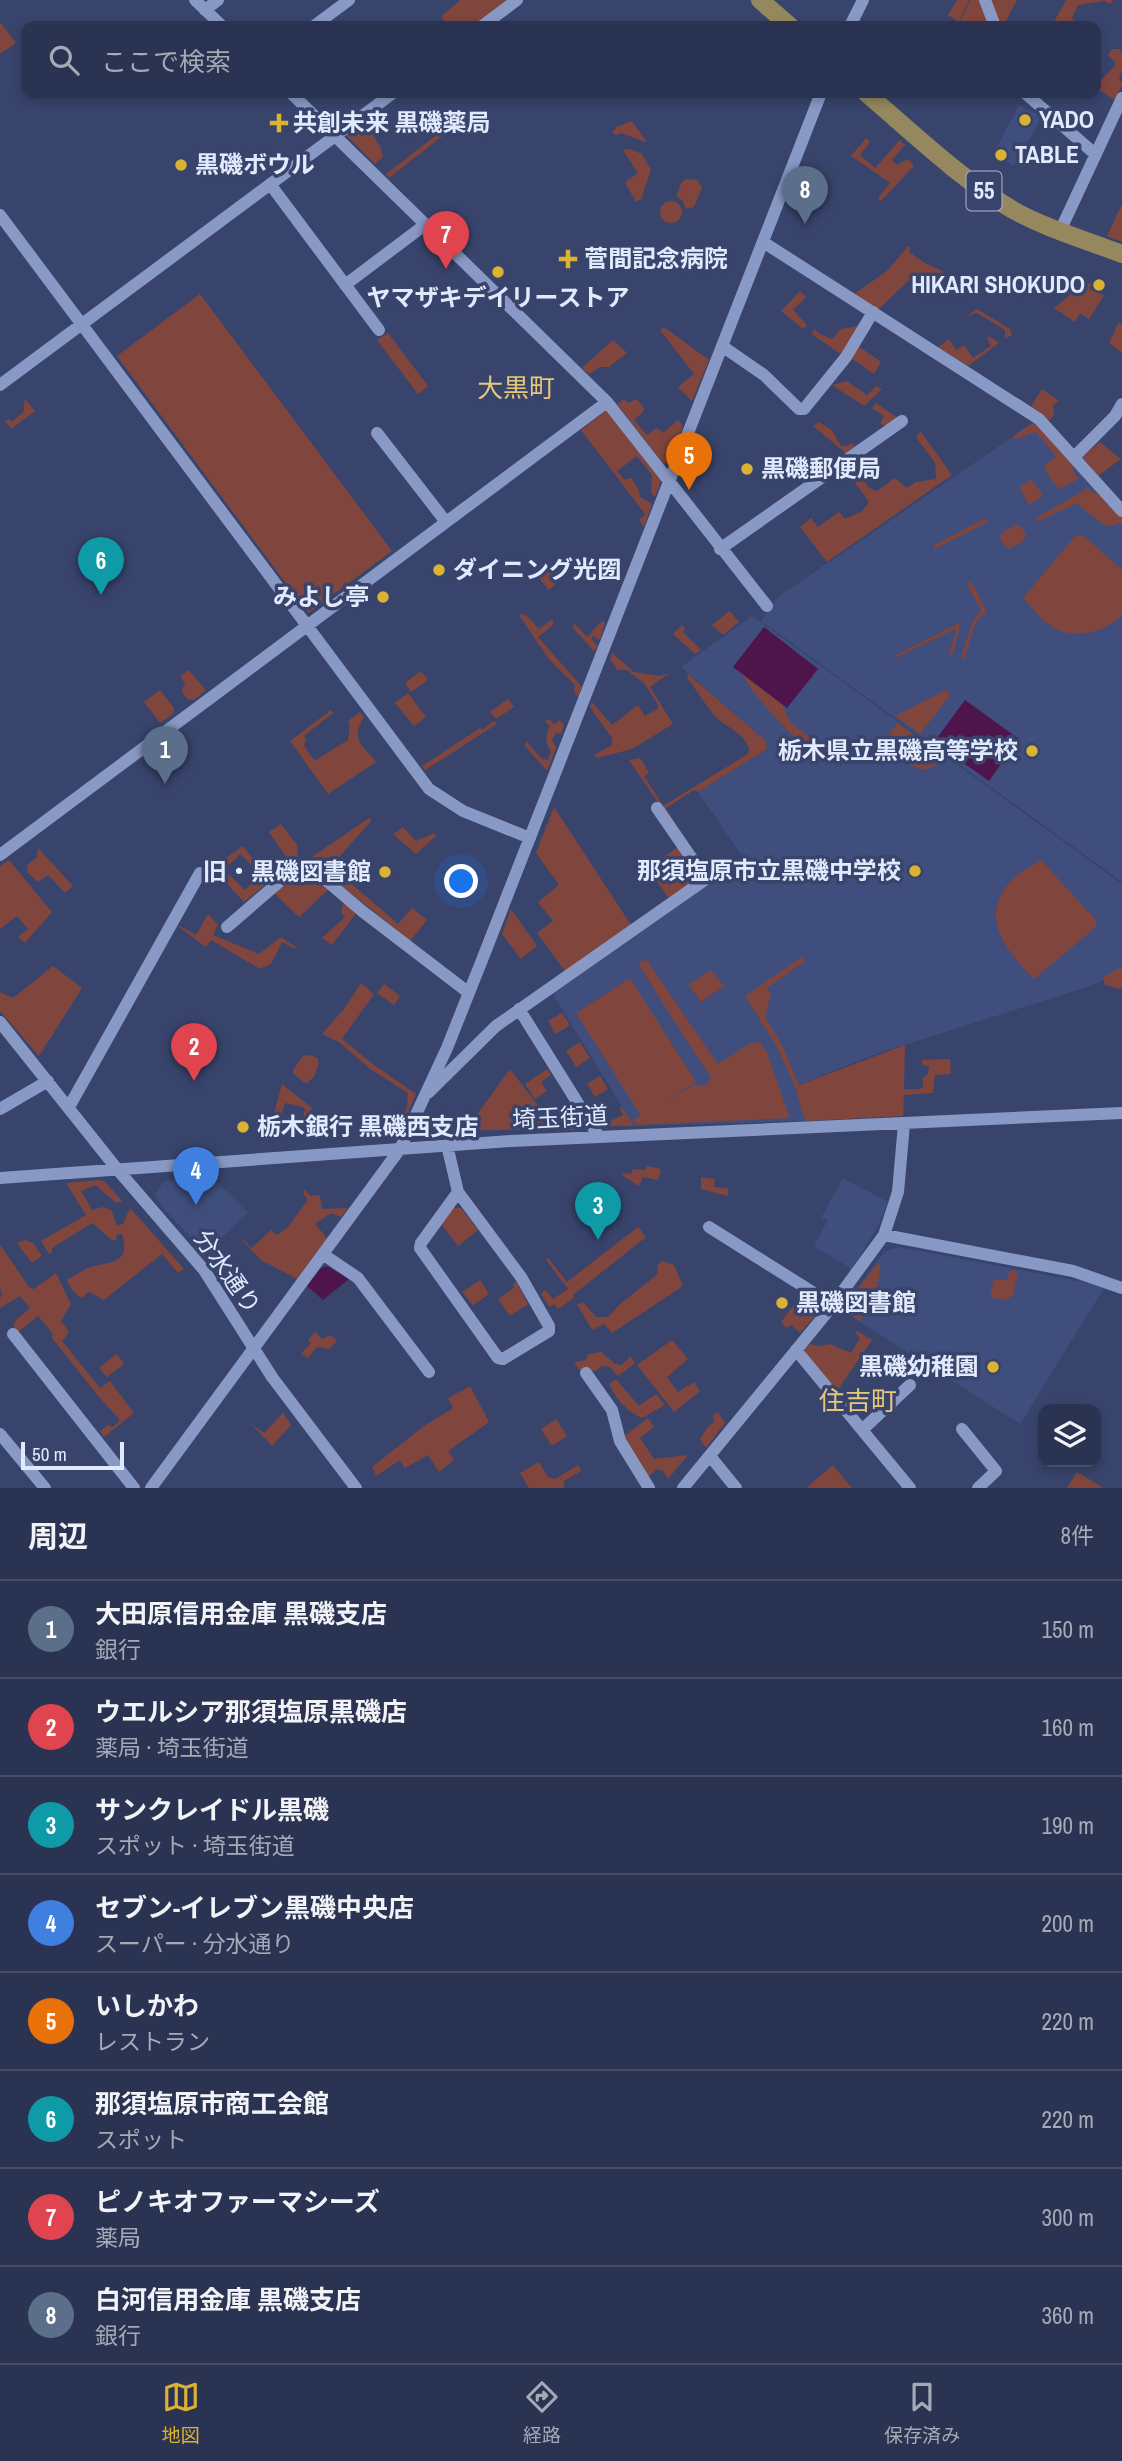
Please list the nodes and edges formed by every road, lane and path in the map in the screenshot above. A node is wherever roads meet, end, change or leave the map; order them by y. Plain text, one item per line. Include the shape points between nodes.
1 (195, 0) edge
2 (218, 0) edge
3 (349, 0) edge
4 (517, 0) edge
5 (760, 0) edge
6 (863, 0) edge
7 (985, 0) edge
8 (205, 10) junction
9 (217, 21) edge
10 (321, 21) edge
11 (489, 21) edge
12 (784, 21) edge
13 (852, 21) edge
14 (993, 21) edge
15 (296, 98) edge
16 (386, 98) edge
17 (819, 98) edge
18 (872, 98) edge
19 (1031, 98) edge
20 (1122, 98) edge
21 (335, 135) junction
22 (1095, 154) junction
23 (270, 184) junction
24 (0, 215) edge
25 (426, 224) junction
26 (1060, 231) junction
27 (763, 242) junction
28 (1122, 254) edge
29 (345, 285) junction
30 (873, 312) junction
31 (82, 324) junction
32 (379, 330) dead end
33 (722, 346) junction
34 (0, 385) edge
35 (607, 402) junction
36 (1122, 404) edge
37 (1118, 419) edge
38 (902, 421) dead end
39 (377, 433) dead end
40 (1074, 457) junction
41 (668, 481) junction
42 (1122, 511) edge
43 (446, 522) junction
44 (720, 549) junction
45 (766, 606) dead end
46 (306, 626) junction
47 (657, 808) dead end
48 (530, 838) junction
49 (0, 855) edge
50 (200, 873) dead end
51 (227, 928) dead end
52 (469, 993) junction
53 (519, 1009) junction
54 (0, 1022) edge
55 (48, 1081) junction
56 (426, 1094) junction
57 (69, 1107) junction
58 (0, 1109) edge
59 (1122, 1113) edge
60 (904, 1124) junction
61 (599, 1137) junction
62 (447, 1145) junction
63 (400, 1149) junction
64 (117, 1169) junction
65 (0, 1178) edge
66 (458, 1192) junction
67 (709, 1227) dead end
68 (884, 1235) junction
69 (324, 1255) junction
70 (1122, 1288) edge
71 (833, 1305) junction
72 (13, 1334) dead end
73 (252, 1347) junction
74 (796, 1350) junction
75 (429, 1372) dead end
76 (586, 1373) dead end
77 (909, 1385) dead end
78 (962, 1429) dead end
79 (862, 1430) junction
80 (0, 1434) edge
81 (710, 1456) junction
82 (45, 1488) edge
83 (134, 1488) edge
84 (151, 1488) edge
85 (356, 1488) edge
86 (649, 1488) edge
87 (683, 1488) edge
88 (736, 1488) edge
89 (910, 1488) edge
90 (978, 1488) edge

1 - 8 street
2 - 8 street
3 - 10 street
4 - 11 street
5 - 12 main road
6 - 13 street
7 - 14 street
8 - 9 street
15 - 21 street
16 - 21 street
17 - 27 street
18 - 26 main road, 55 via 975,185 1015,211
19 - 22 street
20 - 22 street
21 - 23 street
21 - 25 street
22 - 26 street
23 - 29 street
23 - 31 street
24 - 31 street
25 - 29 street
25 - 35 street
26 - 28 main road, 55
27 - 30 street
27 - 33 street
29 - 32 street
30 - 33 street via 846,357 804,409
30 - 40 street via 1039,419
31 - 34 street
31 - 46 street
33 - 41 street
35 - 41 street
35 - 43 street
36 - 37 street
37 - 40 street
38 - 44 street
39 - 43 street
40 - 42 street
41 - 44 street
41 - 48 street
43 - 46 street
44 - 45 street
46 - 48 street via 429,789 463,811
46 - 49 street
47 - 53 street via 706,879
48 - 52 street
50 - 57 street
51 - 52 street via 300,864 307,864
52 - 56 street
53 - 56 street via 484,1036
53 - 61 street
54 - 55 street, 分水通り
55 - 57 street, 分水通り
55 - 58 street
56 - 63 street
57 - 64 street, 分水通り
59 - 60 street, 埼玉街道
60 - 61 street, 埼玉街道
60 - 68 street via 898,1192
61 - 62 street, 埼玉街道
62 - 63 street, 埼玉街道
62 - 66 street
63 - 64 street, 埼玉街道
63 - 69 street
64 - 65 street, 埼玉街道
64 - 73 street, 分水通り via 204,1270
66 - 66 street via 421,1248 503,1359 549,1331 549,1326 521,1277
67 - 71 street
68 - 70 street via 1073,1271
68 - 71 street
69 - 73 street
69 - 75 street via 358,1278
71 - 74 street
72 - 83 street
73 - 84 street
73 - 85 street, 分水通り
74 - 79 street
74 - 81 street
76 - 86 street via 612,1410 620,1441
77 - 79 street
78 - 90 street via 996,1471
79 - 89 street
80 - 82 street
81 - 87 street
81 - 88 street

